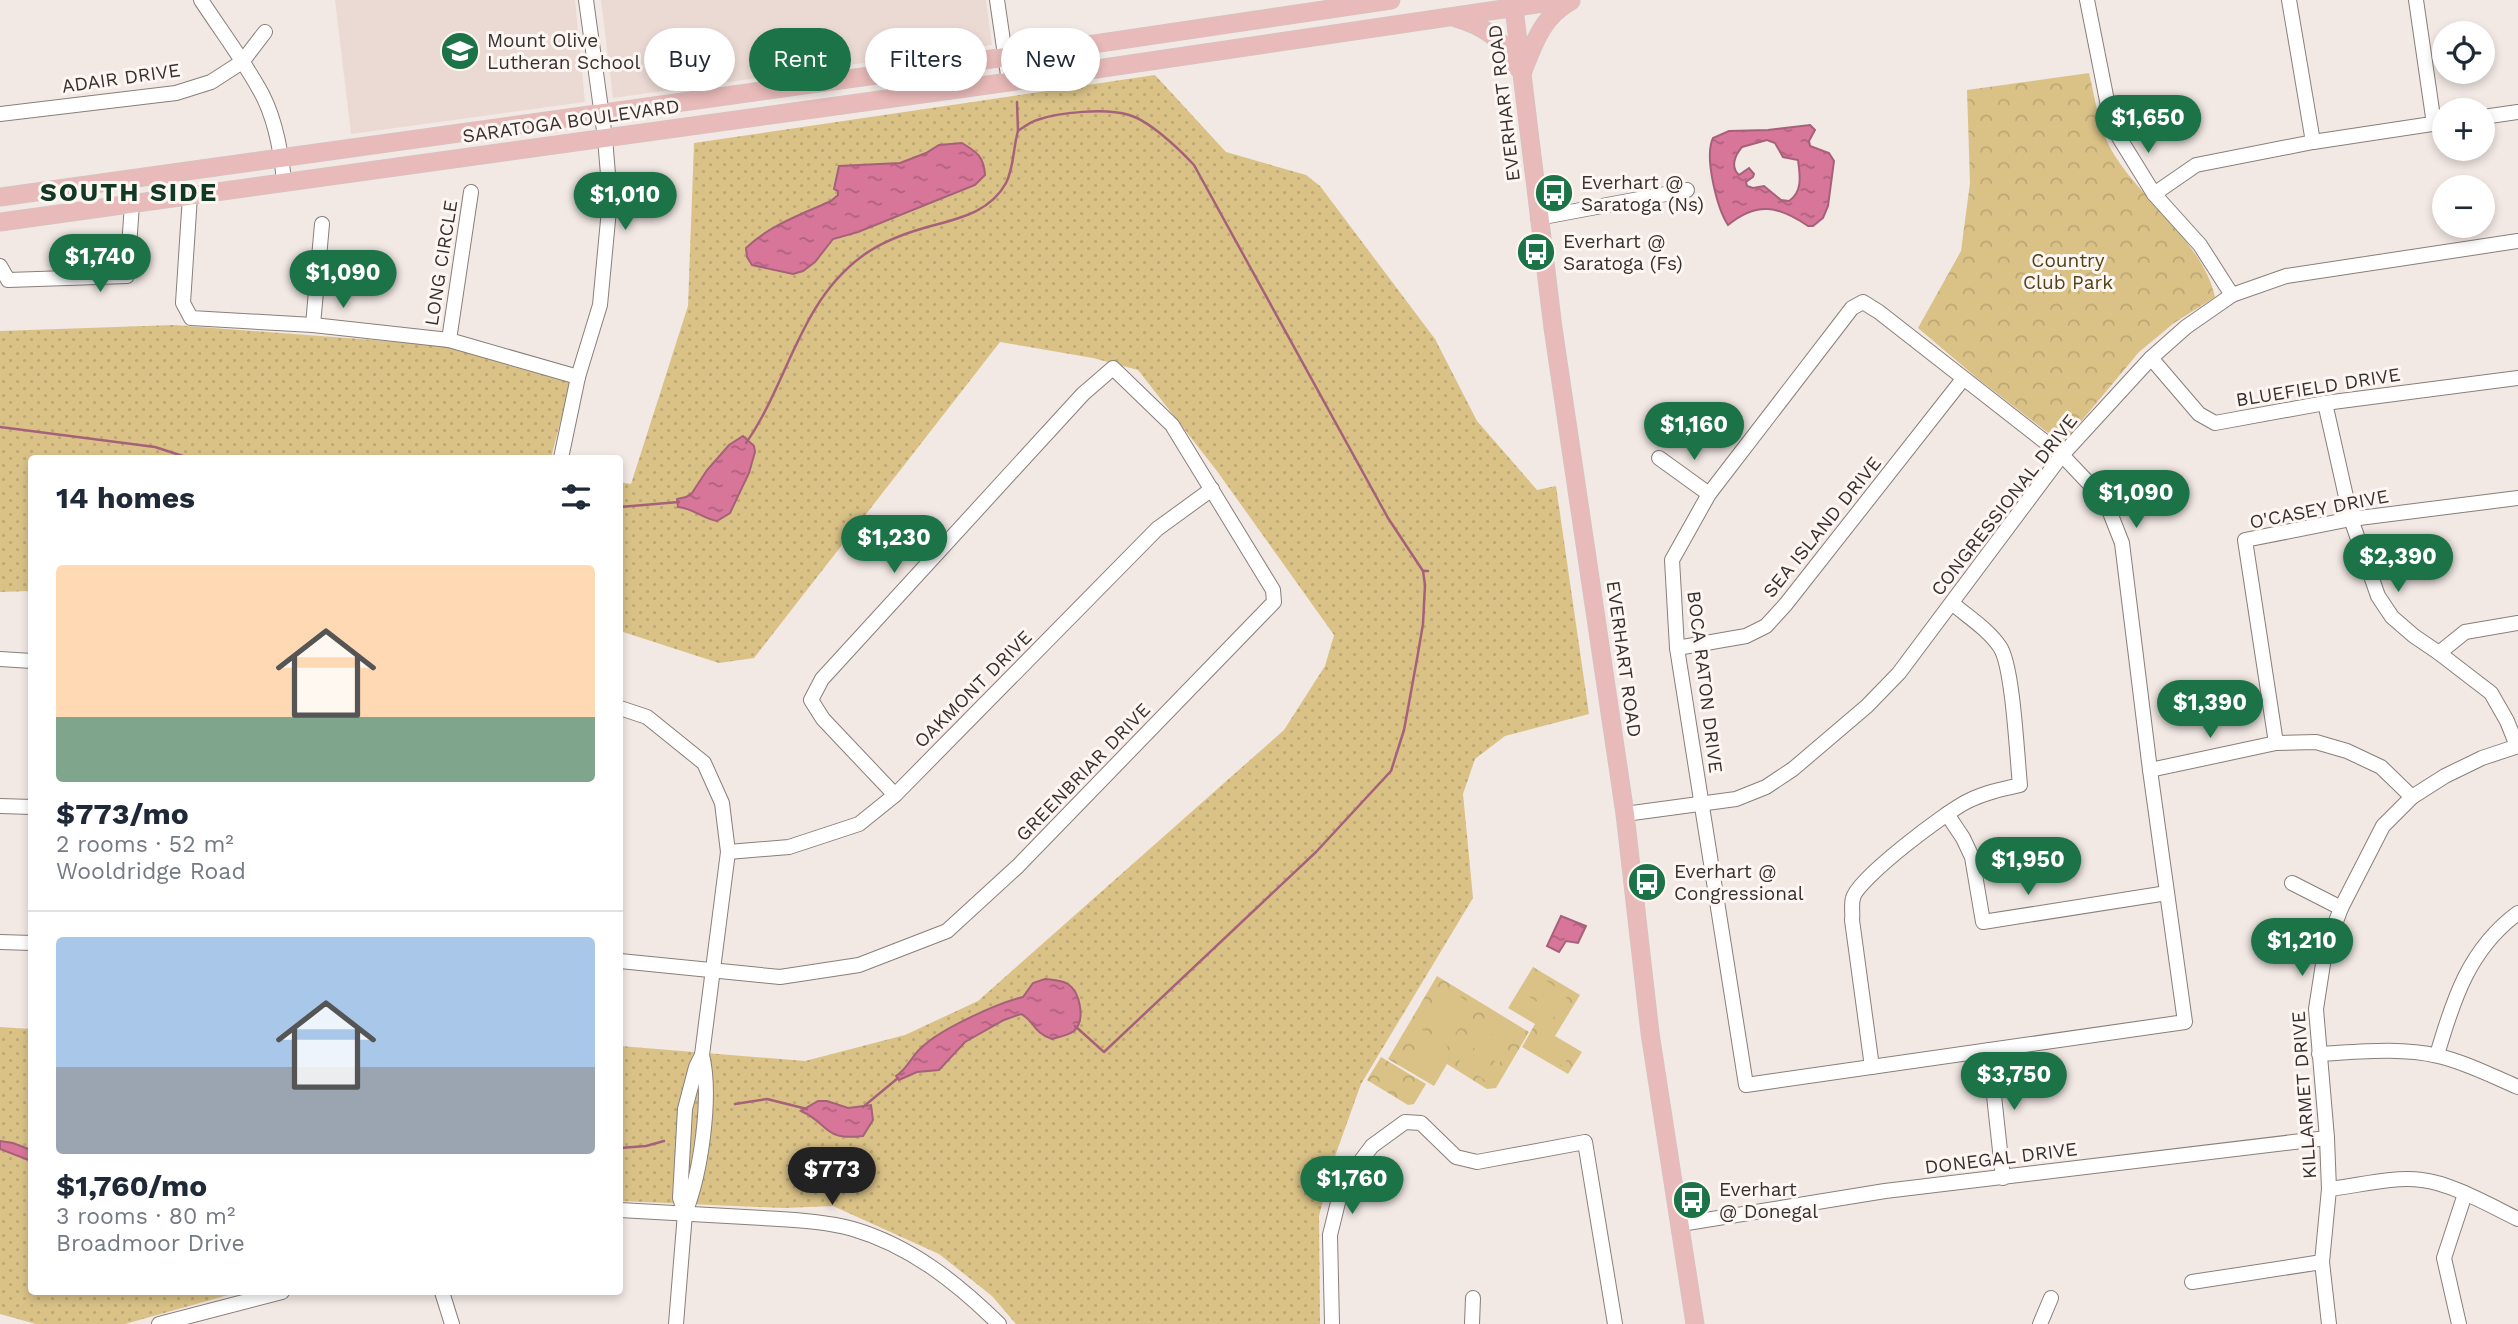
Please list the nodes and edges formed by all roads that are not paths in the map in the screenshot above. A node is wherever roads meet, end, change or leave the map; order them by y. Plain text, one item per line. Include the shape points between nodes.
1 (201, 0) edge
2 (586, 0) edge
3 (997, 0) edge
4 (1391, 0) edge
5 (1564, 0) edge
6 (1573, 0) edge
7 (2087, 0) edge
8 (2289, 0) edge
9 (2416, 0) edge
10 (1514, 4) edge
11 (1452, 17) junction
12 (1001, 28) edge
13 (265, 32) dead end
14 (1100, 43) edge
15 (1001, 58) edge
16 (242, 62) junction
17 (1100, 69) edge
18 (1522, 75) junction
19 (1001, 83) edge
20 (2434, 98) edge
21 (601, 112) junction
22 (2518, 112) edge
23 (0, 114) edge
24 (2495, 115) edge
25 (2432, 124) edge
26 (605, 138) junction
27 (2314, 142) junction
28 (282, 157) junction
29 (285, 181) junction
30 (81, 185) junction
31 (1687, 190) dead end
32 (471, 192) dead end
33 (2154, 194) junction
34 (190, 196) junction
35 (0, 197) edge
36 (132, 204) junction
37 (0, 207) edge
38 (1538, 218) junction
39 (0, 222) edge
40 (322, 224) dead end
41 (2518, 242) edge
42 (0, 266) edge
43 (2232, 295) junction
44 (313, 325) junction
45 (449, 340) junction
46 (2151, 358) junction
47 (578, 377) junction
48 (2518, 378) edge
49 (1963, 379) junction
50 (2325, 403) junction
51 (562, 455) edge
52 (2062, 455) junction
53 (1659, 458) dead end
54 (1212, 489) junction
55 (1709, 494) junction
56 (2518, 498) edge
57 (2351, 519) junction
58 (1952, 603) junction
59 (2518, 623) edge
60 (1677, 648) junction
61 (2439, 653) junction
62 (0, 659) edge
63 (28, 660) edge
64 (623, 709) edge
65 (2276, 743) junction
66 (2518, 746) edge
67 (2150, 770) junction
68 (895, 795) junction
69 (2412, 797) junction
70 (1702, 804) junction
71 (0, 806) edge
72 (28, 807) edge
73 (1625, 814) junction
74 (1947, 814) junction
75 (728, 852) junction
76 (2292, 883) dead end
77 (2167, 893) junction
78 (2342, 908) junction
79 (2518, 913) edge
80 (0, 942) edge
81 (28, 943) edge
82 (623, 961) edge
83 (713, 972) junction
84 (1989, 1050) junction
85 (2319, 1054) junction
86 (702, 1055) junction
87 (2437, 1055) junction
88 (1872, 1067) junction
89 (2518, 1087) edge
90 (2327, 1138) junction
91 (2003, 1178) junction
92 (2329, 1189) junction
93 (2465, 1194) junction
94 (623, 1210) edge
95 (685, 1213) junction
96 (2518, 1219) edge
97 (1681, 1224) junction
98 (2322, 1262) junction
99 (2192, 1282) dead end
100 (271, 1295) edge
101 (443, 1295) edge
102 (1473, 1298) dead end
103 (2050, 1298) dead end
104 (165, 1323) edge
105 (452, 1324) edge
106 (676, 1324) edge
107 (999, 1324) edge
108 (1332, 1324) edge
109 (1472, 1324) edge
110 (1615, 1324) edge
111 (1695, 1324) edge
112 (2040, 1324) edge
113 (2329, 1324) edge
114 (2459, 1324) edge

1 - 16 street
2 - 21 street
3 - 12 street
4 - 14 main road, SARATOGA BOULEVARD
5 - 10 main road, SARATOGA BOULEVARD
6 - 18 main road via 1542,26
7 - 33 street via 2112,126
8 - 27 street
9 - 20 street
10 - 11 main road, SARATOGA BOULEVARD
10 - 18 main road, EVERHART ROAD
11 - 17 main road, SARATOGA BOULEVARD
11 - 18 main road via 1493,35 1507,48
13 - 16 street, ADAIR DRIVE
15 - 21 main road, SARATOGA BOULEVARD
16 - 23 street, ADAIR DRIVE via 211,82 176,93
16 - 28 street via 259,88
18 - 38 main road, EVERHART ROAD
19 - 26 main road, SARATOGA BOULEVARD
21 - 26 street
21 - 28 main road, SARATOGA BOULEVARD
22 - 24 street
25 - 27 street
26 - 29 main road, SARATOGA BOULEVARD
26 - 47 street via 610,199 600,305
27 - 33 street via 2196,165
28 - 29 street
28 - 30 main road, SARATOGA BOULEVARD
29 - 34 main road, SARATOGA BOULEVARD
30 - 35 main road, SARATOGA BOULEVARD
30 - 37 main road via 41,201
31 - 38 street
32 - 45 street, LONG CIRCLE
33 - 43 street via 2200,245
34 - 36 main road, SARATOGA BOULEVARD
34 - 44 street via 183,303 191,318
36 - 39 main road, SARATOGA BOULEVARD
36 - 42 street via 127,276 8,280
38 - 73 main road, EVERHART ROAD
40 - 44 street
41 - 43 street, CONGRESSIONAL DRIVE via 2286,276
43 - 46 street, CONGRESSIONAL DRIVE
44 - 45 street
45 - 47 street
46 - 50 street, BLUEFIELD DRIVE via 2199,414 2215,423
46 - 52 street, CONGRESSIONAL DRIVE
47 - 51 street
48 - 50 street, BLUEFIELD DRIVE
49 - 52 street
49 - 55 street, BOCA RATON DRIVE via 1863,302 1852,308
49 - 60 street, SEA ISLAND DRIVE via 1766,626 1746,636
50 - 57 street
52 - 58 street, CONGRESSIONAL DRIVE
52 - 67 street via 2098,493 2122,543
53 - 55 street
54 - 68 street, OAKMONT DRIVE via 1157,529
54 - 68 street, GREENBRIAR DRIVE via 1172,425 1112,368 1083,394 822,679 811,700 823,719
54 - 83 street, GREENBRIAR DRIVE via 1273,590 1274,602 1018,866 947,931 859,965 780,977
55 - 60 street, BOCA RATON DRIVE via 1672,560
56 - 57 street, O'CASEY DRIVE
57 - 61 street via 2385,607
57 - 65 street, O'CASEY DRIVE via 2245,540
58 - 70 street, CONGRESSIONAL DRIVE via 1899,673 1793,769 1736,799
58 - 74 street via 2002,649 2020,785 1965,802
59 - 61 street via 2465,632
60 - 70 street, BOCA RATON DRIVE
61 - 66 street via 2490,693
62 - 63 street
64 - 75 street via 647,717 704,763 722,803
65 - 67 street
65 - 69 street via 2316,742 2347,751 2381,767
66 - 69 street, KILLARMET DRIVE via 2482,758
67 - 77 street
68 - 75 street, OAKMONT DRIVE via 859,824 789,847
69 - 78 street, KILLARMET DRIVE via 2383,826
70 - 73 street, CONGRESSIONAL DRIVE
70 - 88 street, BOCA RATON DRIVE via 1746,1085
71 - 72 street
73 - 97 main road, EVERHART ROAD via 1650,1033
74 - 77 street via 1972,858 1983,922
74 - 88 street via 1873,873 1853,897 1852,920
75 - 83 street
76 - 78 street
77 - 84 street via 2185,1022
78 - 85 street, KILLARMET DRIVE via 2318,984
79 - 87 street via 2495,932 2469,968 2452,1002
80 - 81 street
82 - 83 street, GREENBRIAR DRIVE
83 - 86 street
84 - 88 street
84 - 91 street
85 - 87 street via 2385,1051
85 - 90 street, KILLARMET DRIVE
86 - 95 street via 705,1114
86 - 95 street via 685,1109 680,1198
87 - 89 street
90 - 91 street, DONEGAL DRIVE
90 - 92 street, KILLARMET DRIVE
91 - 97 street, DONEGAL DRIVE via 1885,1191
92 - 93 street via 2424,1180
92 - 98 street, KILLARMET DRIVE
93 - 96 street
93 - 114 street via 2444,1258
94 - 95 street
95 - 106 street
95 - 107 street via 805,1221 886,1241 947,1277
97 - 111 main road, EVERHART ROAD
98 - 99 street
98 - 113 street, KILLARMET DRIVE
100 - 104 street
101 - 105 street
102 - 109 street
103 - 112 street
108 - 110 street via 1329,1235 1342,1186 1372,1146 1405,1122 1420,1124 1456,1157 1477,1162 1585,1142

